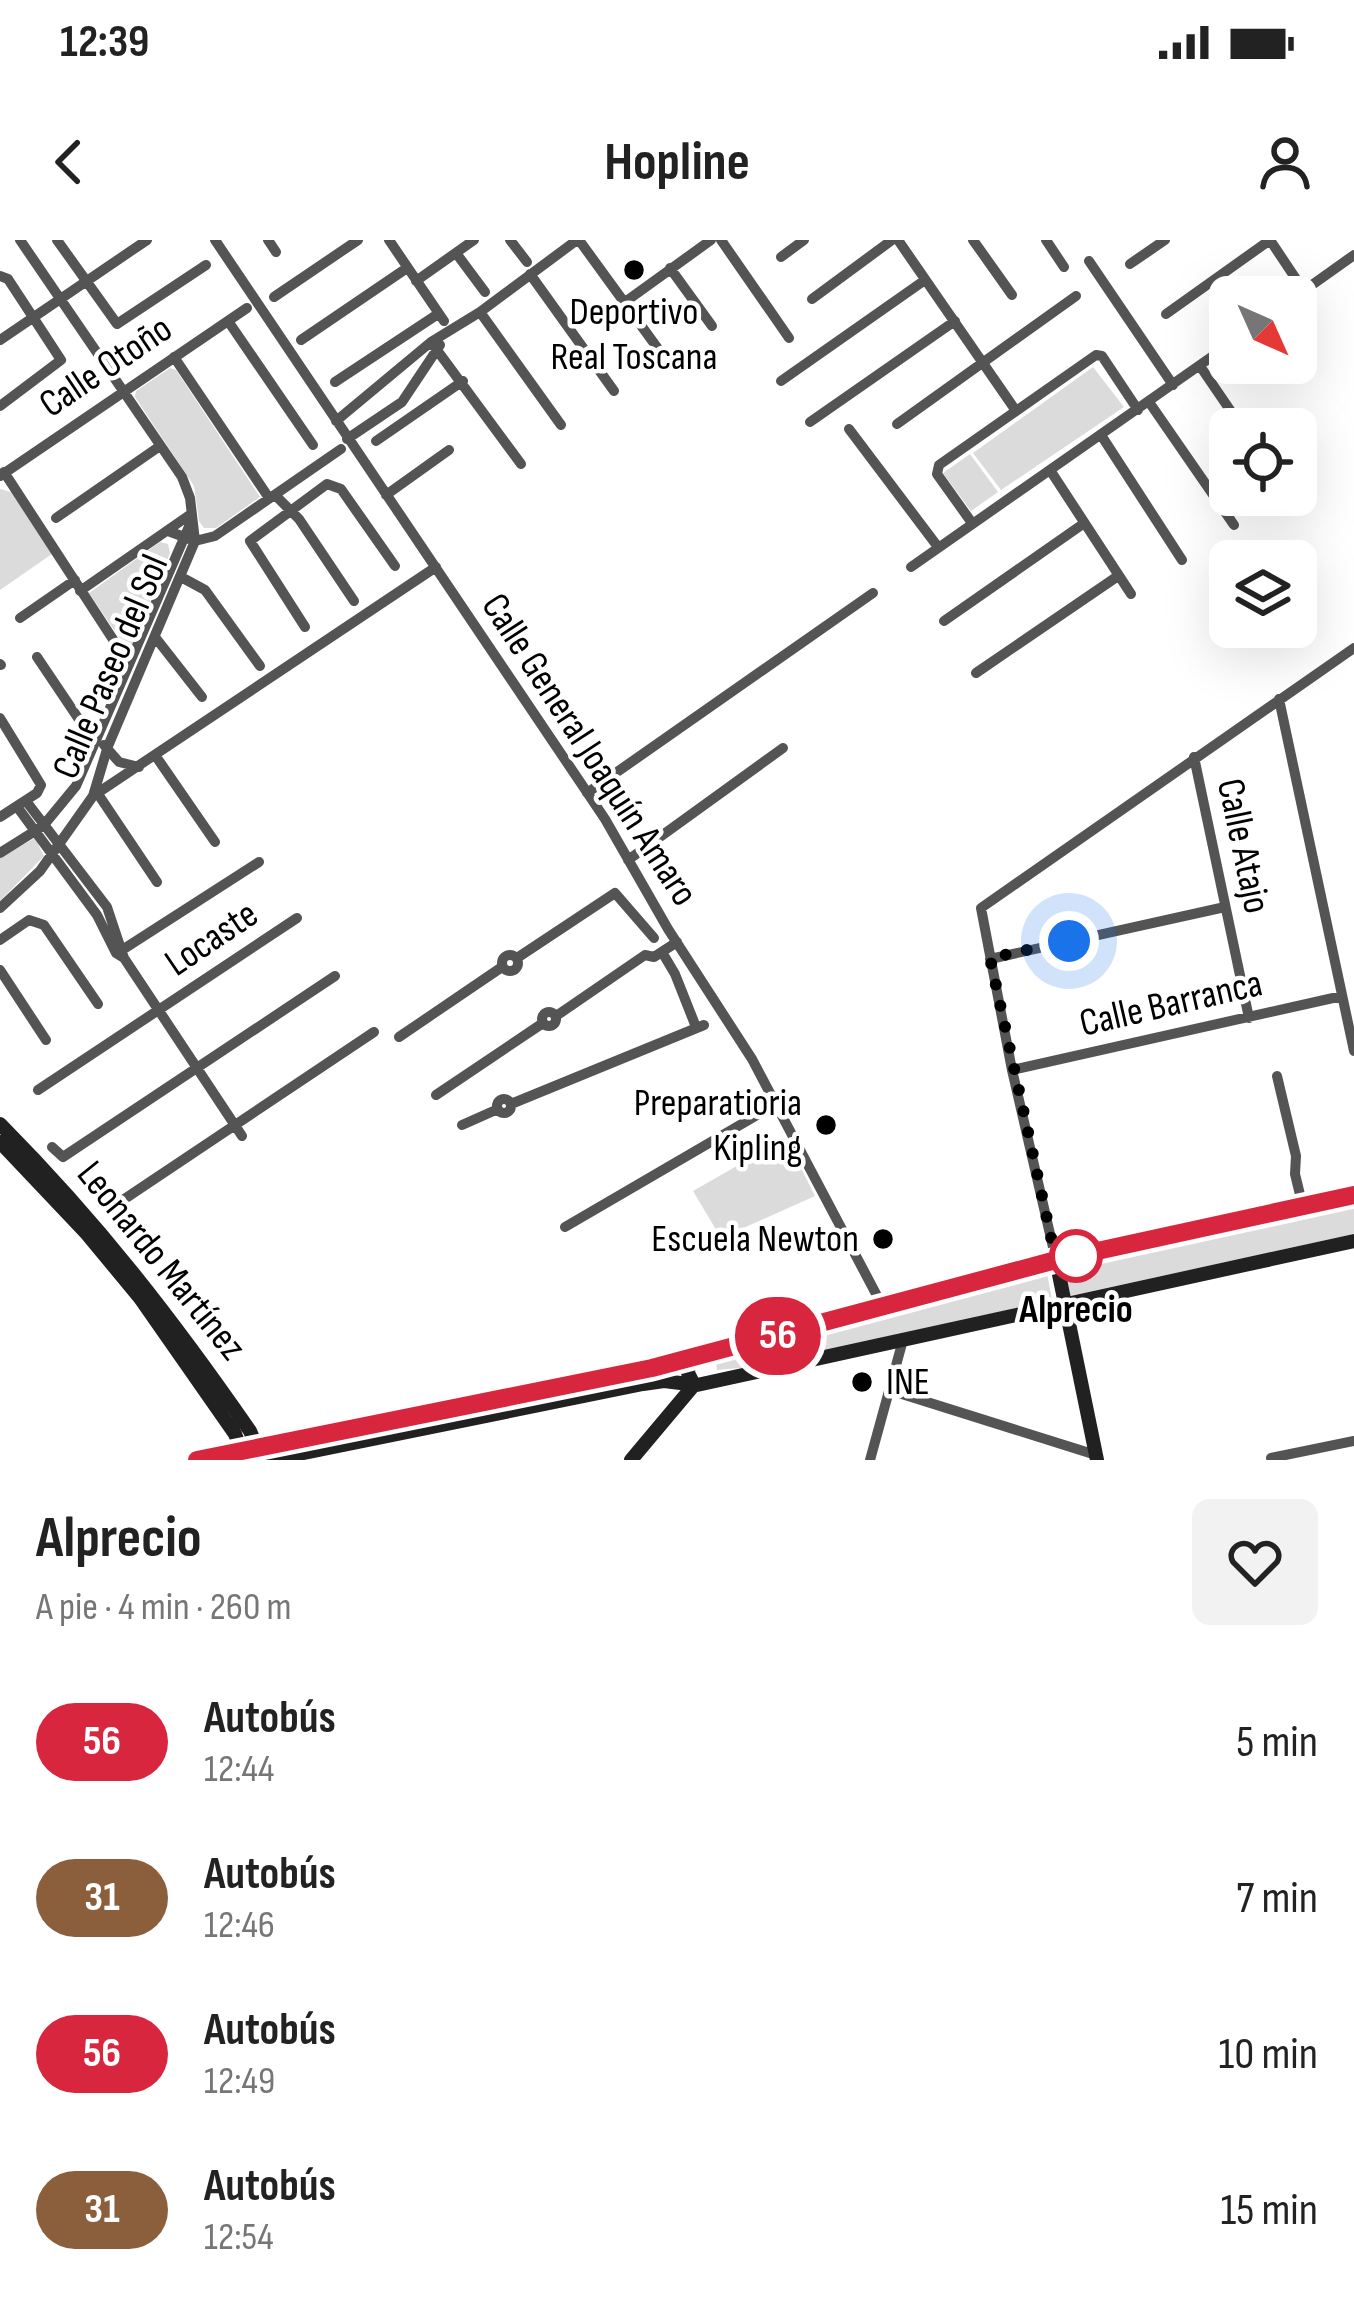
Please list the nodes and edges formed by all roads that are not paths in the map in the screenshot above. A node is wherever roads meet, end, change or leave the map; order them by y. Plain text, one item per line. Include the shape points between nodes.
1 (20, 240) edge
2 (57, 240) edge
3 (147, 240) edge
4 (215, 240) edge
5 (268, 240) edge
6 (358, 240) edge
7 (389, 240) edge
8 (474, 240) edge
9 (510, 240) edge
10 (578, 240) edge
11 (711, 240) edge
12 (721, 240) edge
13 (804, 240) edge
14 (895, 240) edge
15 (973, 240) edge
16 (1046, 240) edge
17 (1165, 240) edge
18 (1270, 240) edge
19 (276, 252) dead end
20 (456, 253) junction
21 (1354, 255) edge
22 (781, 257) dead end
23 (1090, 261) dead end
24 (1130, 264) dead end
25 (206, 265) dead end
26 (1064, 267) dead end
27 (407, 268) junction
28 (528, 268) junction
29 (670, 268) junction
30 (0, 276) edge
31 (1290, 276) edge
32 (925, 280) junction
33 (416, 281) junction
34 (1317, 282) edge
35 (85, 283) junction
36 (485, 292) dead end
37 (1012, 295) dead end
38 (1076, 296) dead end
39 (274, 297) dead end
40 (812, 299) dead end
41 (60, 300) junction
42 (625, 302) junction
43 (247, 308) dead end
44 (481, 312) junction
45 (1166, 314) dead end
46 (34, 317) junction
47 (955, 320) junction
48 (228, 321) junction
49 (442, 323) junction
50 (712, 326) dead end
51 (789, 338) dead end
52 (0, 340) edge
53 (301, 340) dead end
54 (434, 345) junction
55 (174, 357) junction
56 (664, 357) dead end
57 (1209, 359) edge
58 (984, 364) junction
59 (1200, 366) junction
60 (781, 381) dead end
61 (335, 382) dead end
62 (463, 382) junction
63 (1173, 385) junction
64 (372, 388) junction
65 (614, 391) dead end
66 (122, 392) junction
67 (0, 406) edge
68 (1144, 406) junction
69 (1229, 408) edge
70 (388, 410) junction
71 (1016, 411) junction
72 (336, 421) junction
73 (810, 422) dead end
74 (897, 424) dead end
75 (561, 425) dead end
76 (849, 429) dead end
77 (1101, 435) junction
78 (376, 441) dead end
79 (344, 444) junction
80 (313, 445) dead end
81 (160, 446) junction
82 (449, 450) dead end
83 (521, 464) dead end
84 (1050, 470) junction
85 (2, 474) edge
86 (276, 494) junction
87 (386, 495) junction
88 (294, 513) junction
89 (56, 518) dead end
90 (191, 518) junction
91 (972, 524) junction
92 (1083, 524) junction
93 (1234, 525) dead end
94 (168, 531) junction
95 (189, 539) junction
96 (938, 548) junction
97 (1182, 560) dead end
98 (395, 566) dead end
99 (436, 567) junction
100 (911, 567) dead end
101 (1118, 576) junction
102 (181, 578) junction
103 (78, 585) junction
104 (873, 593) dead end
105 (1131, 594) dead end
106 (354, 601) dead end
107 (20, 618) dead end
108 (944, 621) dead end
109 (305, 627) dead end
110 (155, 637) junction
111 (1354, 647) edge
112 (37, 657) dead end
113 (129, 664) junction
114 (260, 666) dead end
115 (976, 673) dead end
116 (202, 697) dead end
117 (1279, 699) junction
118 (0, 718) edge
119 (101, 740) junction
120 (783, 748) dead end
121 (155, 755) junction
122 (1194, 757) junction
123 (139, 767) junction
124 (587, 794) junction
125 (95, 795) junction
126 (22, 805) junction
127 (0, 817) edge
128 (39, 829) junction
129 (215, 842) dead end
130 (57, 848) junction
131 (0, 853) edge
132 (628, 860) junction
133 (259, 862) dead end
134 (157, 881) dead end
135 (1225, 908) junction
136 (0, 910) edge
137 (297, 918) dead end
138 (668, 929) junction
139 (12, 930) junction
140 (654, 938) junction
141 (0, 940) edge
142 (676, 942) junction
143 (662, 952) junction
144 (122, 954) junction
145 (645, 955) junction
146 (990, 958) junction
147 (0, 970) edge
148 (335, 976) dead end
149 (1342, 996) junction
150 (98, 1004) dead end
151 (159, 1010) junction
152 (1249, 1018) junction
153 (374, 1032) dead end
154 (398, 1037) dead end
155 (46, 1040) dead end
156 (1354, 1051) edge
157 (197, 1068) junction
158 (1012, 1070) junction
159 (1277, 1076) dead end
160 (38, 1090) dead end
161 (436, 1095) dead end
162 (776, 1105) junction
163 (0, 1124) edge
164 (234, 1124) junction
165 (462, 1125) dead end
166 (242, 1136) dead end
167 (0, 1142) edge
168 (52, 1147) dead end
169 (1354, 1195) edge
170 (1303, 1207) junction
171 (107, 1210) dead end
172 (565, 1227) dead end
173 (1354, 1240) edge
174 (1056, 1260) junction
175 (131, 1268) junction
176 (132, 1288) junction
177 (154, 1296) junction
178 (1064, 1305) junction
179 (884, 1309) junction
180 (903, 1340) junction
181 (708, 1354) junction
182 (689, 1359) junction
183 (701, 1384) junction
184 (889, 1390) junction
185 (1354, 1441) edge
186 (255, 1456) edge
187 (1097, 1457) edge
188 (1271, 1458) edge
189 (197, 1460) edge
190 (631, 1460) edge
191 (870, 1460) edge

1 - 41 street
2 - 35 street
3 - 35 street
4 - 72 street, Calle General Joaquín Amaro
5 - 19 street
6 - 39 street
7 - 27 street
8 - 20 street
9 - 28 street
10 - 28 street
10 - 42 street
11 - 29 street
12 - 51 street
13 - 22 street
14 - 32 street
14 - 40 street
15 - 37 street
16 - 26 street
17 - 24 street
18 - 31 street
18 - 45 street
20 - 33 street
20 - 36 street
21 - 34 street
23 - 63 street
25 - 35 street via 117,324
27 - 33 street
27 - 53 street
28 - 44 street
28 - 65 street
29 - 42 street
29 - 50 street
30 - 46 street
32 - 47 street
32 - 60 street
33 - 49 street
35 - 41 street
38 - 58 street
41 - 46 street
41 - 66 street
42 - 56 street
43 - 48 street, Calle Otoño
44 - 49 street
44 - 75 street
46 - 52 street
46 - 67 street via 62,360
47 - 58 street
47 - 73 street
48 - 55 street, Calle Otoño
48 - 80 street
49 - 54 street
49 - 61 street
54 - 62 street
54 - 64 street
54 - 70 street via 413,389
55 - 66 street, Calle Otoño
55 - 86 street
57 - 59 street
58 - 71 street
58 - 74 street
59 - 63 street
59 - 69 street
62 - 78 street
62 - 83 street
63 - 68 street
64 - 70 street
64 - 72 street
66 - 81 street
66 - 85 street, Calle Otoño
68 - 71 street via 1099,353
68 - 77 street
68 - 93 street
70 - 79 street
71 - 91 street via 936,470
72 - 79 street, Calle General Joaquín Amaro
76 - 96 street
77 - 84 street
77 - 97 street
79 - 86 street
79 - 87 street, Calle General Joaquín Amaro
81 - 89 street
81 - 90 street via 182,477
82 - 87 street
84 - 91 street
84 - 92 street
85 - 103 street
86 - 88 street
86 - 95 street via 214,536
87 - 99 street, Calle General Joaquín Amaro
88 - 98 street via 335,484
88 - 106 street
88 - 109 street via 250,541
90 - 94 street
90 - 95 street, Calle Paseo del Sol
91 - 96 street
92 - 101 street
92 - 108 street
94 - 95 street
94 - 103 street
95 - 102 street, Calle Paseo del Sol
95 - 113 street, Calle Paseo del Sol
96 - 100 street
99 - 121 street
99 - 124 street, Calle General Joaquín Amaro
101 - 105 street
101 - 115 street
102 - 110 street, Calle Paseo del Sol
102 - 114 street via 205,590
103 - 107 street
103 - 113 street
104 - 124 street
110 - 116 street
110 - 119 street, Calle Paseo del Sol
111 - 117 street
112 - 119 street
113 - 119 street, Calle Paseo del Sol
117 - 122 street
117 - 149 street
118 - 126 street via 39,778 37,793
119 - 123 street via 119,762
119 - 125 street, Calle Paseo del Sol
119 - 128 street, Calle Paseo del Sol
120 - 132 street
121 - 123 street
121 - 129 street
122 - 135 street, Calle Atajo
122 - 146 street via 981,908
123 - 125 street
124 - 132 street, Calle General Joaquín Amaro
125 - 130 street, Calle Paseo del Sol
125 - 134 street
126 - 127 street
126 - 128 street
128 - 130 street
128 - 131 street, Calle Paseo del Sol
130 - 136 street, Calle Paseo del Sol
130 - 144 street
132 - 138 street, Calle General Joaquín Amaro
133 - 144 street
135 - 146 street
135 - 152 street, Calle Atajo
136 - 139 street
137 - 151 street, Locaste
138 - 140 street
138 - 142 street, Calle General Joaquín Amaro
139 - 141 street
139 - 150 street via 29,920 44,925
140 - 145 street
140 - 154 street via 615,892 517,958 514,970 502,967
142 - 143 street
142 - 162 street, Calle General Joaquín Amaro
143 - 145 street
143 - 165 street via 700,1026
144 - 151 street
145 - 161 street via 553,1025 543,1023
146 - 158 street
147 - 155 street
148 - 157 street
149 - 152 street, Calle Barranca
149 - 156 street
151 - 157 street
151 - 160 street, Locaste
152 - 158 street, Calle Barranca
153 - 164 street
157 - 164 street
157 - 168 street via 63,1157
158 - 174 street
159 - 170 street
162 - 172 street
162 - 179 street, Calle General Joaquín Amaro
163 - 175 main road, Leonardo Martínez
164 - 166 street
164 - 171 street
167 - 176 main road, Leonardo Martínez
169 - 170 main road
170 - 174 main road
173 - 178 main road
174 - 178 main road
174 - 179 main road
175 - 176 main road
175 - 177 main road, Leonardo Martínez
176 - 177 main road
176 - 186 main road, Leonardo Martínez
177 - 186 main road, Leonardo Martínez via 250,1431
178 - 180 main road
178 - 187 main road
179 - 181 main road
180 - 183 main road
180 - 184 street
181 - 182 main road
181 - 183 main road
182 - 183 main road via 688,1373
182 - 186 main road
183 - 186 main road via 643,1384
183 - 190 main road
184 - 187 street
184 - 191 street
185 - 188 street
186 - 189 main road

